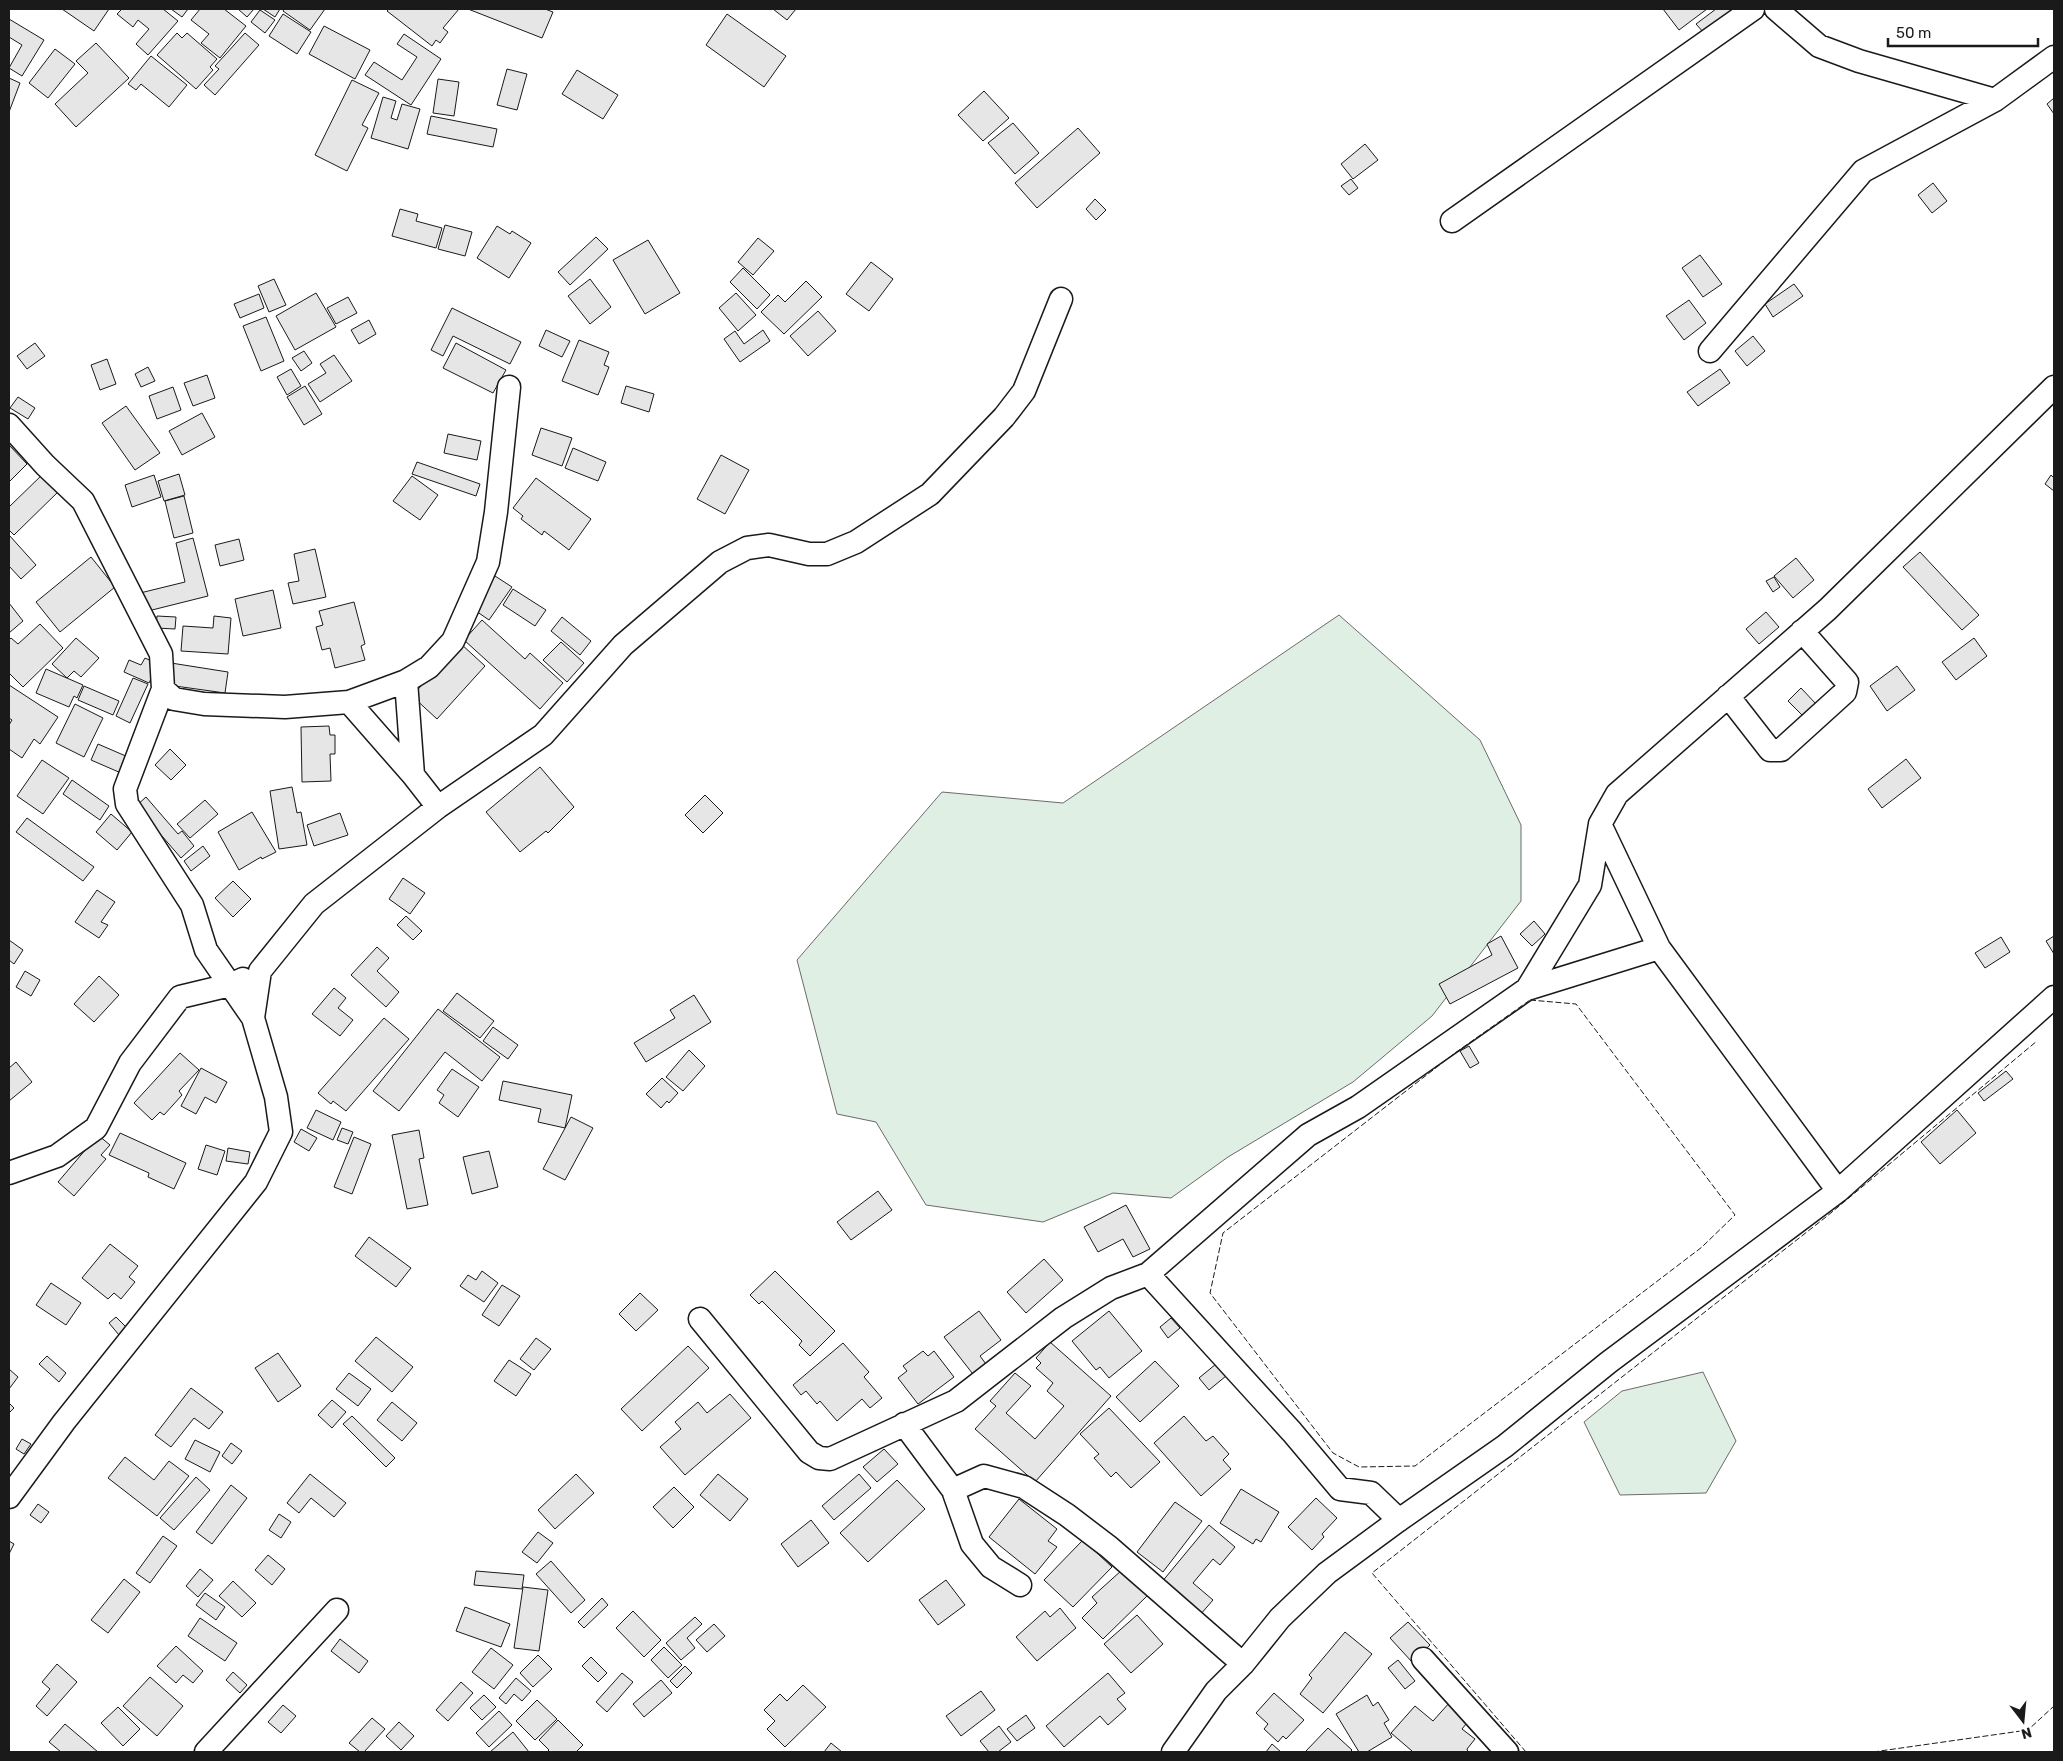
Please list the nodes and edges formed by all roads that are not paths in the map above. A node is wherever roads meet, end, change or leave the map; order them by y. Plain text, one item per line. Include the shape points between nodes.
1 (1753, 9) edge
2 (1776, 9) edge
3 (2054, 57) edge
4 (1995, 100) junction
5 (1452, 221) dead end
6 (1061, 299) dead end
7 (1710, 351) dead end
8 (509, 387) dead end
9 (2054, 387) edge
10 (9, 425) edge
11 (1802, 631) junction
12 (406, 681) junction
13 (163, 689) junction
14 (1728, 696) junction
15 (349, 702) junction
16 (414, 775) junction
17 (438, 807) junction
18 (1600, 824) junction
19 (1659, 948) junction
20 (260, 972) junction
21 (230, 985) junction
22 (1527, 989) junction
23 (2054, 997) edge
24 (254, 1018) junction
25 (9, 1173) edge
26 (1838, 1191) junction
27 (1148, 1274) junction
28 (700, 1319) dead end
29 (904, 1424) junction
30 (953, 1490) junction
31 (9, 1497) edge
32 (1399, 1520) junction
33 (1020, 1585) dead end
34 (337, 1610) dead end
35 (1423, 1659) dead end
36 (1243, 1664) junction
37 (206, 1752) edge
38 (1173, 1752) edge
39 (1507, 1752) edge

1 - 5 street
2 - 4 street via 1819,46 1859,61
3 - 4 street
4 - 7 street via 1863,171
6 - 17 street via 1024,391 1004,417 930,494 856,542 827,554 810,554 769,545 747,548 720,562 623,645 543,735
8 - 12 street via 488,562 454,641 429,667
9 - 11 street
10 - 13 street via 83,501 161,654
11 - 14 street
11 - 14 street via 1847,682 1845,692 1781,750 1770,750
12 - 15 street
12 - 16 street
13 - 15 street via 174,699 204,704 286,707
13 - 21 street via 124,789 127,804 192,905 206,950
14 - 18 street via 1617,794
15 - 16 street
16 - 17 street
17 - 20 street via 314,904
18 - 19 street
18 - 22 street via 1590,885
19 - 22 street
19 - 26 street
20 - 21 street
20 - 24 street
21 - 24 street
21 - 25 street via 180,997 130,1063 96,1128 57,1156
22 - 27 street via 1358,1107 1308,1135
23 - 26 street
24 - 31 street via 276,1097 281,1132 256,1182 64,1422
26 - 32 street via 1609,1362 1505,1446
27 - 29 street via 1111,1288 1063,1318 956,1401
27 - 32 street via 1340,1489 1371,1494
28 - 29 street via 809,1452 819,1458 830,1459
29 - 30 street
30 - 33 street via 972,1544 991,1567
30 - 36 street via 984,1476 1024,1487 1109,1547
32 - 36 street via 1327,1573 1280,1618
34 - 37 street
35 - 39 street
36 - 38 street via 1216,1691

